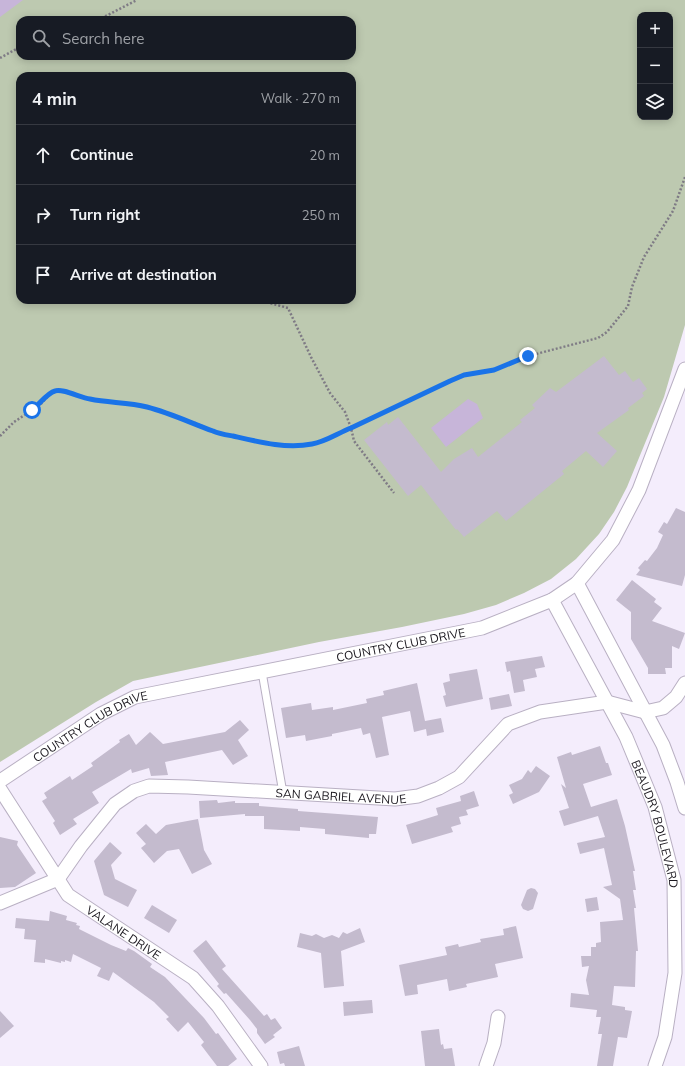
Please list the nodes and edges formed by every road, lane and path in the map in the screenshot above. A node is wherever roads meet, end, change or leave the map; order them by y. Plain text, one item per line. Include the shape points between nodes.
1 (137, 0) edge
2 (106, 16) edge
3 (16, 49) edge
4 (0, 58) edge
5 (685, 177) edge
6 (274, 304) edge
7 (685, 369) edge
8 (351, 428) junction
9 (0, 436) edge
10 (394, 493) dead end
11 (577, 583) junction
12 (552, 600) junction
13 (262, 672) junction
14 (685, 683) edge
15 (607, 702) junction
16 (645, 712) junction
17 (0, 781) edge
18 (0, 789) edge
19 (283, 793) junction
20 (685, 808) edge
21 (58, 879) junction
22 (0, 903) edge
23 (498, 1017) dead end
24 (261, 1066) edge
25 (486, 1066) edge
26 (655, 1066) edge

1 - 2 path
3 - 4 path
5 - 8 path via 673,211 644,257 632,287 628,306 607,332 598,338 522,358 494,370 464,375
6 - 8 path via 288,308 311,357 330,392 345,412
7 - 11 street, COUNTRY CLUB DRIVE via 639,490 614,540
8 - 9 path via 318,443 295,446 267,443 216,432 145,406 88,399 56,390
8 - 10 path via 354,441
11 - 12 street, COUNTRY CLUB DRIVE
11 - 16 street
12 - 13 street, COUNTRY CLUB DRIVE via 482,628
12 - 15 street, BEAUDRY BOULEVARD
13 - 17 street, COUNTRY CLUB DRIVE via 135,697 101,714
13 - 19 lane
14 - 16 street, SAN GABRIEL AVENUE via 676,697 663,708
15 - 16 street, SAN GABRIEL AVENUE
15 - 19 street, SAN GABRIEL AVENUE via 540,712 508,724 459,777 418,796 395,799
15 - 26 street, BEAUDRY BOULEVARD via 626,737 656,807 674,880 675,974 665,1037
16 - 20 street via 663,745
18 - 21 street, VALANE DRIVE
19 - 21 street, SAN GABRIEL AVENUE via 164,786 149,786 134,791 115,804
21 - 22 street
21 - 24 street, VALANE DRIVE via 68,895 193,978 218,1006
23 - 25 street via 494,1043

